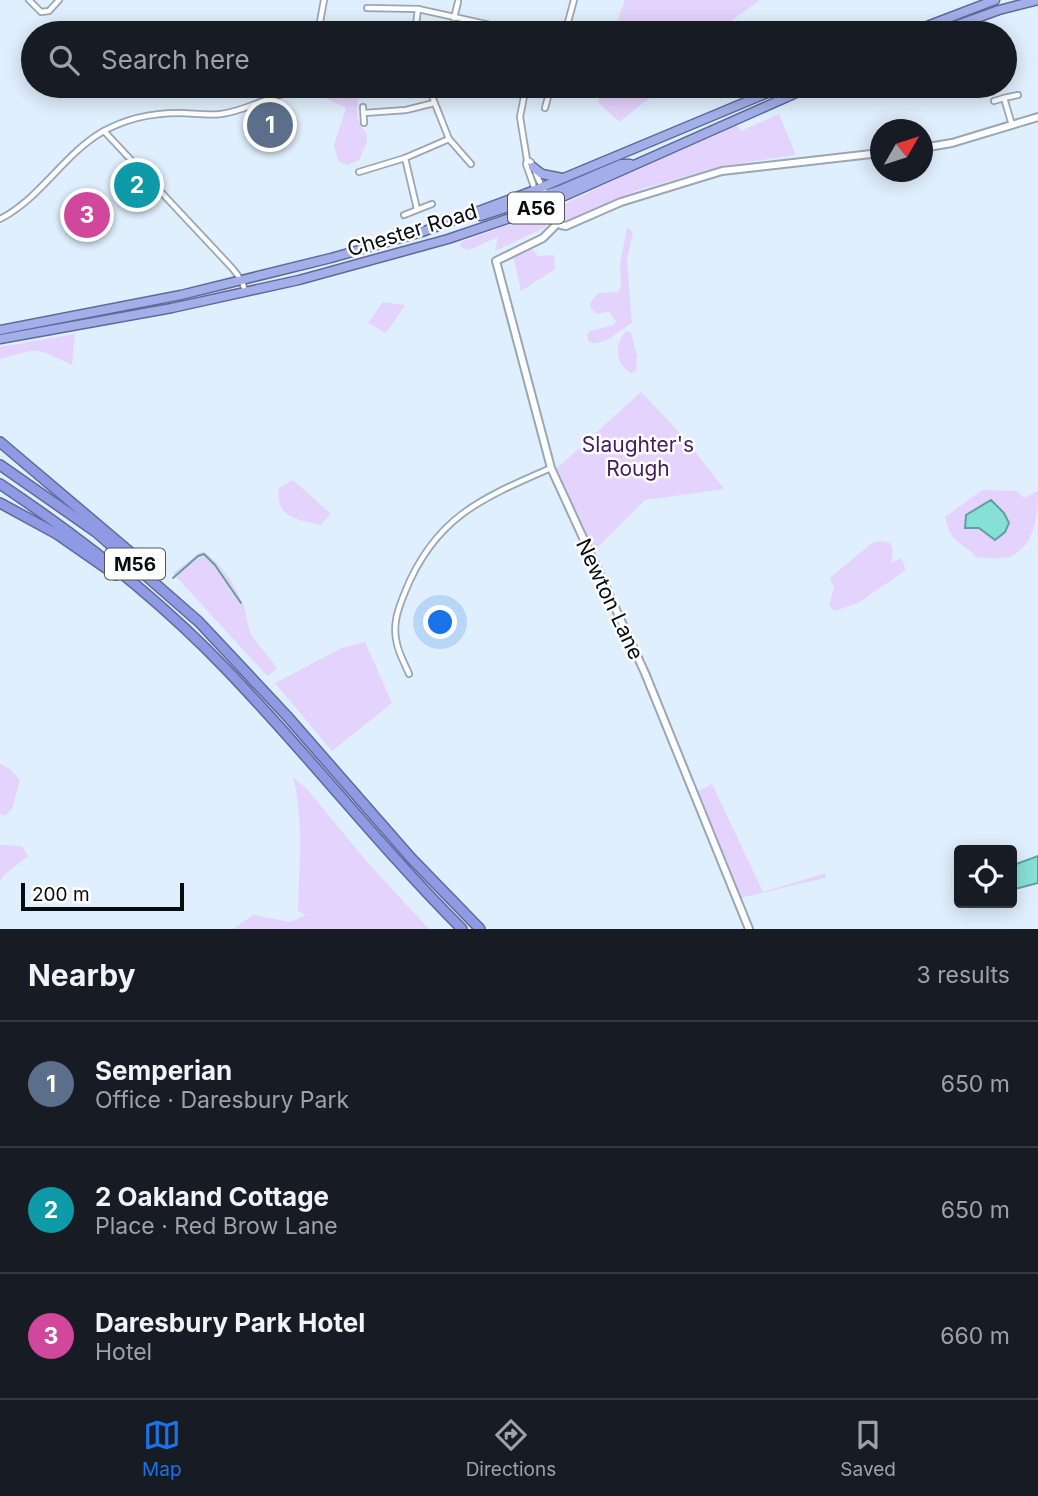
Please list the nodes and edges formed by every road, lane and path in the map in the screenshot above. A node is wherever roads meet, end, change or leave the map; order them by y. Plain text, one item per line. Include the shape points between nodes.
1 (29, 0) edge
2 (59, 0) edge
3 (324, 0) edge
4 (375, 0) edge
5 (574, 0) edge
6 (995, 0) edge
7 (1038, 0) edge
8 (458, 2) dead end
9 (376, 7) junction
10 (367, 8) dead end
11 (418, 9) junction
12 (454, 18) junction
13 (320, 21) edge
14 (416, 21) edge
15 (469, 21) edge
16 (568, 21) edge
17 (940, 21) edge
18 (968, 21) edge
19 (266, 98) edge
20 (432, 98) edge
21 (524, 98) edge
22 (546, 98) edge
23 (755, 98) edge
24 (784, 98) edge
25 (1004, 98) joint
26 (994, 101) dead end
27 (434, 103) junction
28 (545, 108) dead end
29 (1038, 117) edge
30 (364, 123) dead end
31 (1012, 125) junction
32 (104, 131) junction
33 (449, 139) junction
34 (933, 146) edge
35 (870, 154) edge
36 (405, 158) junction
37 (527, 160) junction
38 (471, 164) dead end
39 (533, 167) junction
40 (359, 172) dead end
41 (563, 178) junction
42 (542, 196) junction
43 (432, 204) dead end
44 (417, 209) junction
45 (404, 215) dead end
46 (0, 219) edge
47 (555, 222) junction
48 (242, 281) junction
49 (246, 292) junction
50 (0, 330) edge
51 (0, 339) edge
52 (0, 442) edge
53 (0, 465) edge
54 (551, 468) junction
55 (0, 484) edge
56 (0, 503) edge
57 (174, 598) junction
58 (163, 608) junction
59 (409, 674) dead end
60 (462, 929) edge
61 (480, 929) edge
62 (749, 929) edge

1 - 2 street via 41,12 49,11
3 - 13 street
4 - 9 street
5 - 16 street
6 - 17 highway
7 - 18 highway
8 - 12 street
9 - 10 street
9 - 11 street
11 - 12 street
11 - 14 street
12 - 15 street
19 - 32 street via 224,114 152,114
20 - 27 street
21 - 37 street via 520,117
22 - 28 street
23 - 41 highway, Chester Road / A56
24 - 42 highway, Chester Road / A56 via 633,164
25 - 26 street
25 - 31 street
27 - 30 street via 406,110 363,110
27 - 33 street
29 - 31 street
31 - 34 street
32 - 46 street
32 - 48 street
33 - 36 street
33 - 38 street
35 - 47 street via 722,171 621,202 568,226
36 - 40 street
36 - 44 street
37 - 39 street
37 - 42 street
39 - 41 highway
39 - 42 street
41 - 42 highway, Chester Road / A56
42 - 47 street
42 - 48 highway, Chester Road / A56
42 - 49 highway, Chester Road / A56 via 487,226 409,251
43 - 44 street
44 - 45 street
47 - 54 street, Newton Lane via 543,238 496,261
48 - 49 street
48 - 50 highway, Chester Road / A56
49 - 51 highway, Chester Road / A56
52 - 57 highway via 147,567
53 - 57 highway, M56 via 96,532
54 - 59 street via 481,501 442,530 414,572 395,617 397,643
54 - 62 street, Newton Lane via 645,673
55 - 58 highway, M56 via 85,543
56 - 58 highway via 73,545
57 - 61 highway, M56
58 - 60 highway, M56 via 258,704

